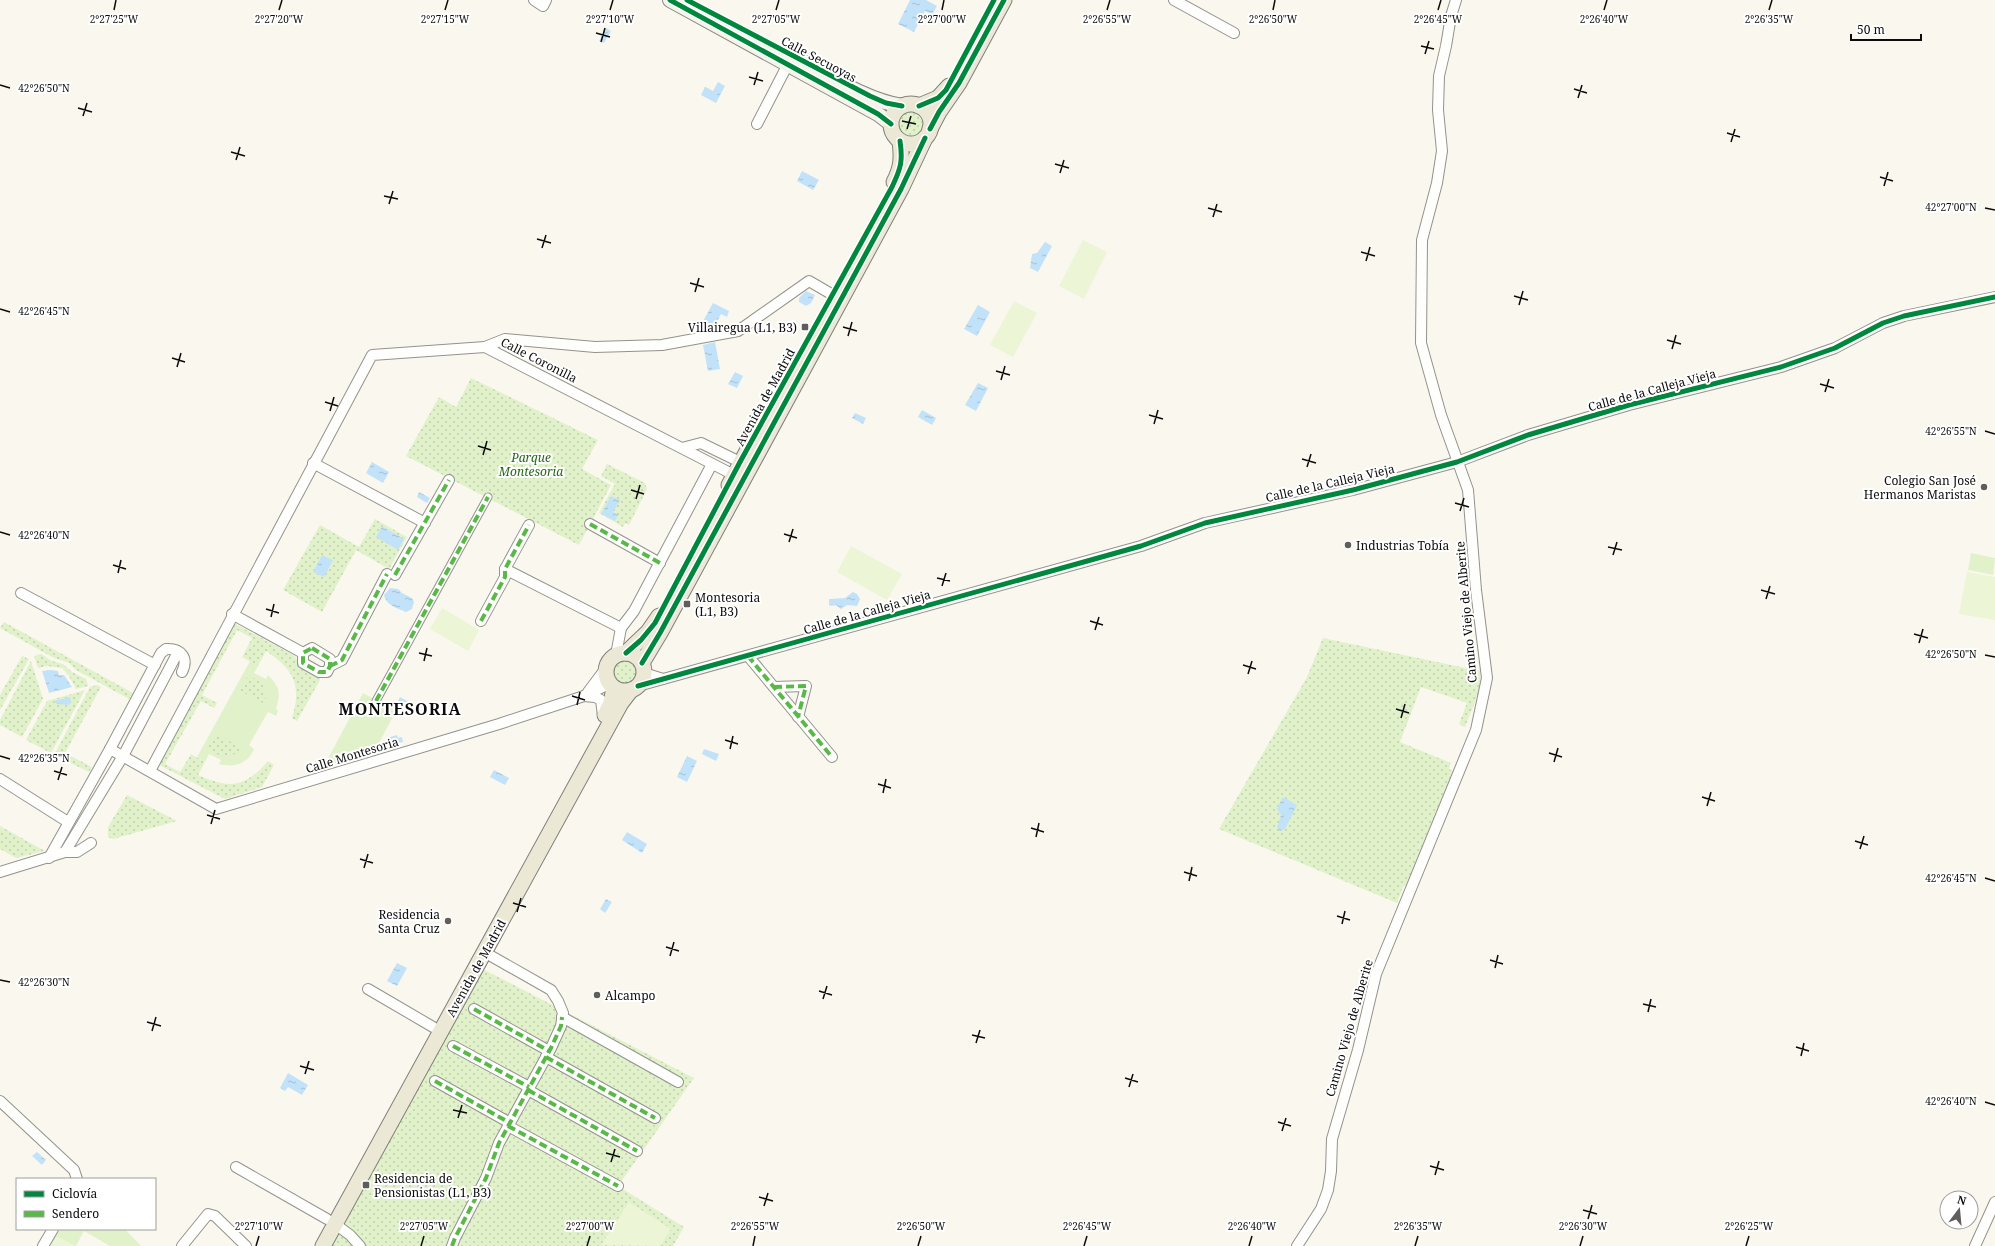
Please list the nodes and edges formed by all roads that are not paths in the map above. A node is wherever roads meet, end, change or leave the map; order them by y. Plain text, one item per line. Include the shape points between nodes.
1 (533, 0) edge
2 (670, 0) edge
3 (687, 0) edge
4 (994, 0) edge
5 (1004, 0) edge
6 (1174, 0) edge
7 (1456, 0) edge
8 (545, 3) edge
9 (1234, 33) dead end
10 (788, 64) junction
11 (902, 106) junction
12 (919, 106) junction
13 (757, 124) dead end
14 (891, 124) junction
15 (928, 133) junction
16 (900, 141) junction
17 (833, 295) junction
18 (1995, 297) edge
19 (485, 348) junction
20 (682, 448) junction
21 (1457, 462) junction
22 (313, 463) junction
23 (712, 464) junction
24 (737, 469) junction
25 (449, 480) dead end
26 (488, 497) dead end
27 (425, 523) junction
28 (590, 524) dead end
29 (529, 525) dead end
30 (660, 563) junction
31 (505, 570) junction
32 (21, 592) dead end
33 (232, 614) junction
34 (481, 621) dead end
35 (621, 628) junction
36 (178, 652) junction
37 (303, 654) junction
38 (621, 654) junction
39 (748, 656) junction
40 (155, 665) junction
41 (330, 666) junction
42 (606, 668) junction
43 (182, 672) dead end
44 (639, 678) junction
45 (665, 679) junction
46 (612, 686) junction
47 (774, 687) junction
48 (584, 696) junction
49 (376, 701) dead end
50 (798, 717) junction
51 (603, 718) junction
52 (110, 749) junction
53 (123, 756) junction
54 (832, 757) dead end
55 (150, 771) junction
56 (0, 779) edge
57 (68, 822) junction
58 (91, 843) dead end
59 (65, 852) junction
60 (49, 858) junction
61 (0, 872) edge
62 (484, 952) junction
63 (368, 989) dead end
64 (474, 1009) dead end
65 (562, 1017) junction
66 (433, 1027) junction
67 (453, 1046) dead end
68 (548, 1054) junction
69 (435, 1081) dead end
70 (678, 1082) dead end
71 (529, 1089) junction
72 (0, 1101) edge
73 (655, 1118) dead end
74 (509, 1124) junction
75 (637, 1151) dead end
76 (236, 1167) dead end
77 (77, 1178) edge
78 (618, 1186) dead end
79 (1995, 1202) edge
80 (331, 1222) junction
81 (52, 1230) edge
82 (43, 1246) edge
83 (182, 1246) edge
84 (246, 1246) edge
85 (312, 1246) edge
86 (323, 1246) edge
87 (360, 1246) edge
88 (452, 1246) edge
89 (1297, 1246) edge
90 (1974, 1246) edge

1 - 8 street
2 - 10 main road, Calle Secuoyas
3 - 11 main road, Calle Secuoyas via 886,104
4 - 12 main road via 946,90 938,98
5 - 15 main road, Avenida de Madrid via 959,83
6 - 9 street
7 - 21 street, Camino Viejo de Alberite via 1450,16 1439,76 1438,110 1442,151 1437,183 1422,240 1421,343
10 - 13 street
10 - 14 main road, Calle Secuoyas via 878,114
11 - 12 main road
11 - 14 main road via 894,114
12 - 15 main road via 927,113 931,123
14 - 16 main road via 892,131
15 - 16 main road via 913,144
15 - 44 main road, Avenida de Madrid via 901,189 660,633
16 - 17 main road, Avenida de Madrid via 900,171
17 - 19 street via 809,281 738,331 662,345 595,347 505,339
17 - 24 main road, Avenida de Madrid
18 - 21 street, Calle de la Calleja Vieja via 1904,316 1883,323 1835,348 1781,367 1528,435
19 - 20 street, Calle Coronilla
19 - 22 street, Calle Coronilla via 372,355
20 - 23 street, Calle Coronilla
20 - 24 street via 701,443
21 - 39 street, Calle de la Calleja Vieja via 1353,490 1205,523 1142,546
21 - 89 street, Camino Viejo de Alberite via 1468,490 1472,528 1476,590 1487,678 1482,705 1476,730 1376,974 1358,1050 1334,1132 1328,1190 1321,1210
22 - 27 street
22 - 33 street
23 - 24 street, Calle Coronilla
23 - 30 street
24 - 38 main road, Avenida de Madrid via 655,623 641,640
25 - 27 street
26 - 49 street
27 - 41 street via 391,575 342,660
28 - 30 street
29 - 31 street
30 - 35 street via 634,611
31 - 34 street via 504,577
31 - 35 street
32 - 40 street
33 - 37 street
33 - 55 street
35 - 38 street
36 - 40 street via 166,648
36 - 43 street via 186,662
36 - 53 street
37 - 41 street via 312,648 330,659
37 - 41 street via 303,663 319,672 327,672
38 - 42 main road via 608,662
38 - 44 main road via 632,654
39 - 45 street, Calle de la Calleja Vieja
39 - 47 street
40 - 52 street
42 - 46 main road
42 - 48 street
44 - 45 street
44 - 45 street
44 - 46 main road via 620,691
44 - 62 main road, Avenida de Madrid via 621,703
46 - 48 street, Calle Montesoria
46 - 51 main road, Avenida de Madrid via 611,703
47 - 50 street
47 - 50 street via 806,686
48 - 51 street via 601,700
48 - 55 street, Calle Montesoria via 216,809
50 - 54 street
51 - 66 main road, Avenida de Madrid
52 - 53 street, Calle Montesoria
52 - 57 street
53 - 55 street, Calle Montesoria
53 - 59 street
56 - 57 street
57 - 60 street
58 - 59 street via 76,852
59 - 60 street
60 - 61 street
62 - 65 street via 551,990 563,1013
62 - 80 main road, Avenida de Madrid
63 - 66 street
64 - 68 street
65 - 68 street via 561,1026
65 - 70 street
66 - 80 main road, Avenida de Madrid
67 - 71 street
68 - 71 street
68 - 73 street
69 - 74 street
71 - 74 street
71 - 75 street
72 - 77 street via 74,1170
74 - 78 street
74 - 88 street via 486,1178
76 - 80 street
79 - 90 street
80 - 85 main road, Avenida de Madrid
80 - 86 main road, Avenida de Madrid
80 - 87 street via 350,1234
81 - 82 street
83 - 84 street via 208,1214 215,1216

